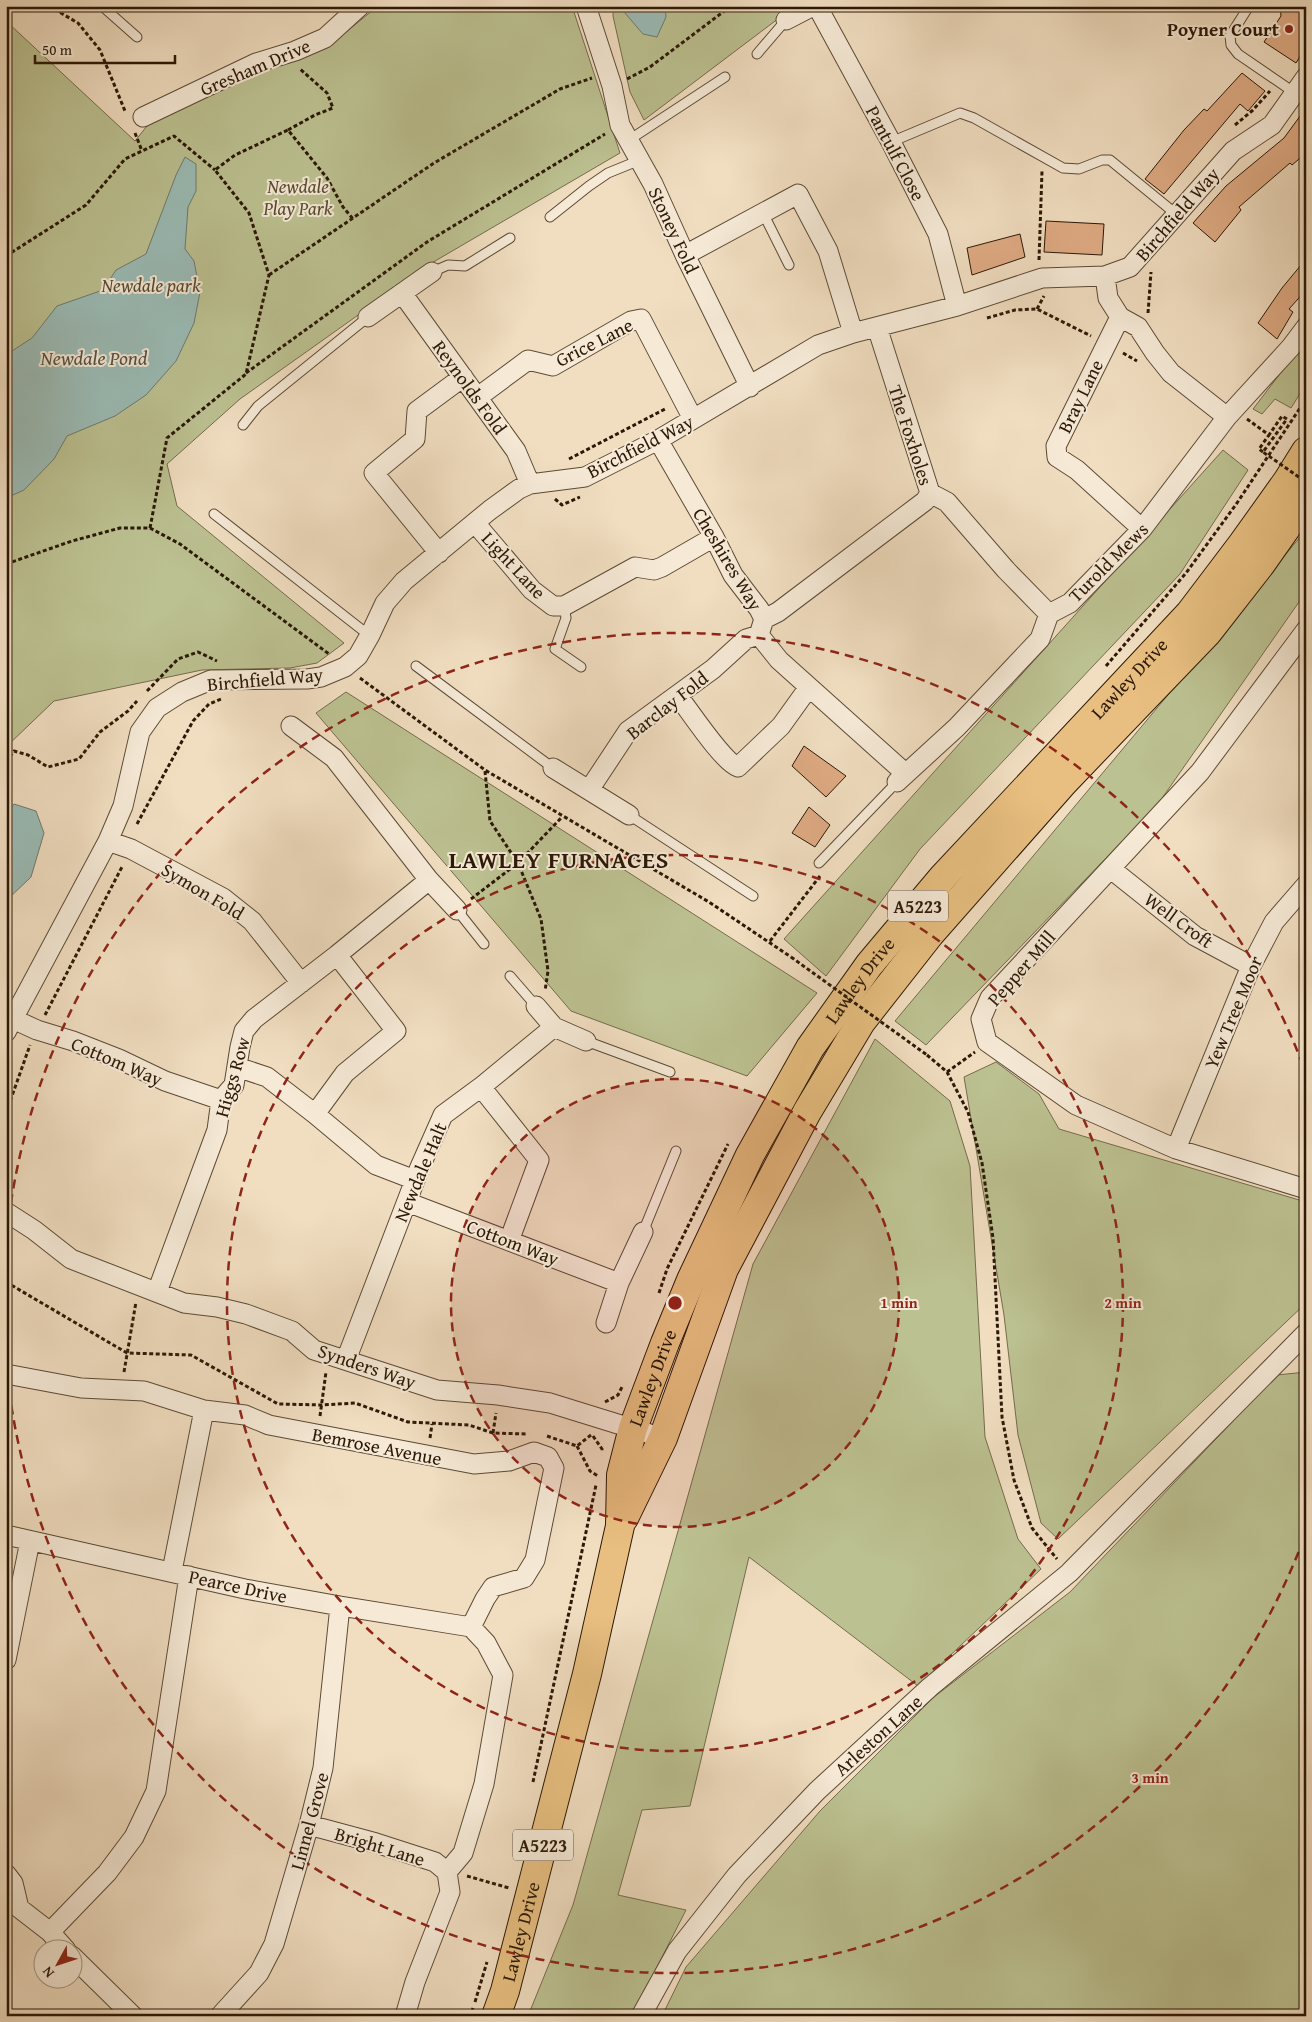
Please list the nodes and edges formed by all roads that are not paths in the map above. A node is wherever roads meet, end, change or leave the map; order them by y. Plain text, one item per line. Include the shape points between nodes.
1 (102, 6) edge
2 (360, 6) edge
3 (586, 6) edge
4 (813, 6) edge
5 (817, 6) edge
6 (1249, 6) edge
7 (786, 20) joint
8 (137, 37) dead end
9 (757, 54) dead end
10 (725, 77) dead end
11 (1306, 77) edge
12 (1295, 93) junction
13 (135, 121) road end
14 (620, 125) junction
15 (891, 142) junction
16 (640, 160) junction
17 (764, 213) junction
18 (1176, 214) junction
19 (550, 217) dead end
20 (510, 238) dead end
21 (685, 255) junction
22 (789, 265) dead end
23 (432, 272) joint
24 (1105, 276) junction
25 (402, 293) junction
26 (957, 306) junction
27 (368, 316) joint
28 (1120, 317) junction
29 (877, 327) junction
30 (1306, 327) edge
31 (853, 332) junction
32 (463, 377) junction
33 (750, 387) junction
34 (478, 397) junction
35 (1227, 417) junction
36 (693, 419) junction
37 (243, 425) dead end
38 (658, 440) junction
39 (1306, 451) edge
40 (530, 484) junction
41 (930, 493) junction
42 (1306, 500) edge
43 (214, 514) dead end
44 (475, 523) junction
45 (1142, 529) junction
46 (714, 537) junction
47 (439, 553) junction
48 (564, 606) junction
49 (1049, 614) junction
50 (761, 627) junction
51 (1306, 630) edge
52 (370, 634) junction
53 (416, 666) dead end
54 (581, 667) dead end
55 (809, 687) junction
56 (678, 696) junction
57 (291, 726) dead end
58 (553, 768) joint
59 (901, 777) junction
60 (590, 790) junction
61 (629, 815) joint
62 (108, 840) junction
63 (819, 863) dead end
64 (1111, 869) junction
65 (429, 880) junction
66 (1306, 885) edge
67 (753, 896) dead end
68 (457, 910) joint
69 (484, 944) dead end
70 (337, 955) junction
71 (1250, 966) junction
72 (510, 976) dead end
73 (301, 983) junction
74 (544, 1015) junction
75 (10, 1025) edge
76 (586, 1041) joint
77 (237, 1067) junction
78 (670, 1072) dead end
79 (481, 1087) junction
80 (221, 1100) junction
81 (315, 1114) junction
82 (1176, 1149) junction
83 (676, 1150) dead end
84 (415, 1180) junction
85 (1306, 1189) edge
86 (407, 1202) junction
87 (6, 1212) edge
88 (642, 1232) joint
89 (509, 1241) junction
90 (619, 1283) junction
91 (149, 1290) junction
92 (606, 1323) dead end
93 (1306, 1333) edge
94 (338, 1357) junction
95 (6, 1374) edge
96 (204, 1410) junction
97 (632, 1428) junction
98 (663, 1438) junction
99 (620, 1526) junction
100 (6, 1535) edge
101 (30, 1540) junction
102 (180, 1574) junction
103 (340, 1606) junction
104 (471, 1626) junction
105 (6, 1660) edge
106 (309, 1825) junction
107 (447, 1872) junction
108 (6, 1874) edge
109 (12, 1912) edge
110 (50, 1932) junction
111 (57, 1940) edge
112 (82, 1966) edge
113 (133, 2016) edge
114 (220, 2016) edge
115 (405, 2016) edge
116 (496, 2016) edge
117 (641, 2016) edge

1 - 8 lane
2 - 13 street, Gresham Drive via 325,38 295,52 256,63
3 - 14 street, Stoney Fold
4 - 7 street
5 - 15 street, Pantulf Close
6 - 12 lane via 1230,36 1232,45 1238,54
7 - 9 lane
10 - 14 lane via 629,140
11 - 12 street, Birchfield Way
12 - 18 street, Birchfield Way via 1272,125 1232,150
14 - 16 street, Stoney Fold
15 - 18 lane via 960,113 1063,168 1079,169 1110,160
15 - 26 street, Pantulf Close via 938,234
16 - 19 lane via 608,173
16 - 21 street, Stoney Fold
17 - 21 street
17 - 22 lane
17 - 31 street via 798,194 828,251
18 - 24 street, Birchfield Way via 1130,267
20 - 23 lane via 465,266 448,265
21 - 33 street, Stoney Fold
23 - 25 street
24 - 26 street, Birchfield Way via 1042,278
24 - 28 street via 1108,298
25 - 27 street
25 - 32 street, Reynolds Fold
26 - 29 street, Birchfield Way
27 - 37 lane via 258,406
28 - 35 street via 1138,326 1154,353 1171,372
28 - 45 street, Bray Lane via 1056,446 1057,457 1077,470
29 - 31 street, Birchfield Way
29 - 41 street, The Foxholes
30 - 35 street, Turold Mews
31 - 33 street, Birchfield Way via 818,345
32 - 34 street, Reynolds Fold
32 - 47 street via 417,411 415,439 374,473
33 - 36 street, Birchfield Way
34 - 36 street, Grice Lane via 528,360 554,366 631,321 641,319
34 - 40 street, Reynolds Fold via 516,451
35 - 45 street, Turold Mews
36 - 38 street, Birchfield Way
38 - 40 street, Birchfield Way via 586,477
38 - 46 street, Cheshires Way
39 - 97 main road, Lawley Drive / A5223 via 1243,543 1190,612 943,877 869,965 810,1048 750,1155 691,1280
40 - 44 street, Birchfield Way
41 - 49 street, The Foxholes via 946,502
41 - 50 street, Barclay Fold via 925,501
42 - 98 main road, Lawley Drive / A5223 via 1208,632 1064,782 930,934 861,1022 807,1112 724,1268
43 - 52 lane
44 - 47 street, Birchfield Way
44 - 48 street, Light Lane via 532,590 553,606
45 - 49 street, Turold Mews via 1070,603
46 - 48 street, Light Lane via 654,570 634,567
46 - 50 street, Cheshires Way via 734,575 759,609
47 - 52 street, Birchfield Way via 404,580 391,595
48 - 54 lane via 566,618 555,649
49 - 59 street, Turold Mews via 1040,639 957,727
50 - 55 street, Cheshires Way via 779,660
50 - 56 street, Barclay Fold
51 - 64 street, Pepper Mill via 1200,772
52 - 62 street, Birchfield Way via 358,656 321,678 211,680 182,692 157,708 140,732 123,806
53 - 58 lane
55 - 56 street via 781,726 738,767 724,756
55 - 59 street, Cheshires Way
56 - 60 street, Barclay Fold via 628,731
57 - 65 street via 334,758
58 - 60 street
59 - 63 lane
60 - 61 street
61 - 67 lane
62 - 73 street, Symon Fold via 132,849 223,898 252,921
62 - 75 street, Birchfield Way
64 - 71 street, Well Croft via 1195,936
64 - 82 street, Pepper Mill via 990,998 981,1019 986,1042 1076,1105
65 - 68 street
65 - 70 street, Higgs Row
66 - 71 street, Yew Tree Moor via 1274,922
68 - 69 lane
70 - 73 street, Higgs Row
70 - 81 street via 396,1031 344,1073
71 - 82 street, Yew Tree Moor
72 - 74 lane
73 - 77 street, Higgs Row via 254,1019 244,1031
74 - 76 street
74 - 79 street, Newdale Halt
75 - 80 street, Cottom Way via 73,1041 165,1081
76 - 78 lane
77 - 80 street, Higgs Row via 234,1085
77 - 81 street via 266,1078
79 - 84 street, Newdale Halt via 443,1115
79 - 89 street via 539,1160
80 - 91 street, Higgs Row via 217,1130
81 - 84 street via 376,1164
82 - 85 street
83 - 88 lane
84 - 86 street, Newdale Halt
86 - 89 street, Cottom Way
86 - 94 street, Newdale Halt
87 - 91 street, Synders Way via 70,1259
88 - 90 street
89 - 90 street, Cottom Way
90 - 92 street
91 - 94 street, Synders Way via 184,1303 246,1314 292,1331 314,1350
93 - 117 street, Arleston Lane via 1069,1573 930,1687 816,1791 737,1875 677,1951
94 - 97 street, Synders Way via 437,1390 498,1394 550,1403
95 - 96 street, Bemrose Avenue via 80,1388 144,1392
96 - 102 street
96 - 104 street, Bemrose Avenue via 245,1415 269,1425 474,1464 509,1461 534,1452 548,1457 554,1468 535,1560 524,1578 493,1587
97 - 98 street, Synders Way
97 - 99 main road, Lawley Drive / A5223 via 621,1475
98 - 99 main road, Lawley Drive / A5223
99 - 116 main road, Lawley Drive / A5223 via 587,1674
100 - 101 street, Pearce Drive
101 - 102 street, Pearce Drive
101 - 105 street
102 - 103 street, Pearce Drive
102 - 110 street via 156,1791 134,1837 108,1873
103 - 104 street, Pearce Drive
103 - 106 street, Linnel Grove via 324,1768
104 - 107 street via 486,1644 503,1675 484,1784 463,1853
106 - 107 street, Bright Lane via 435,1862
106 - 114 street, Linnel Grove via 274,1944 259,1973
107 - 115 street via 450,1892 414,1982
108 - 109 street via 13,1883
109 - 110 street
110 - 111 street
112 - 113 street

